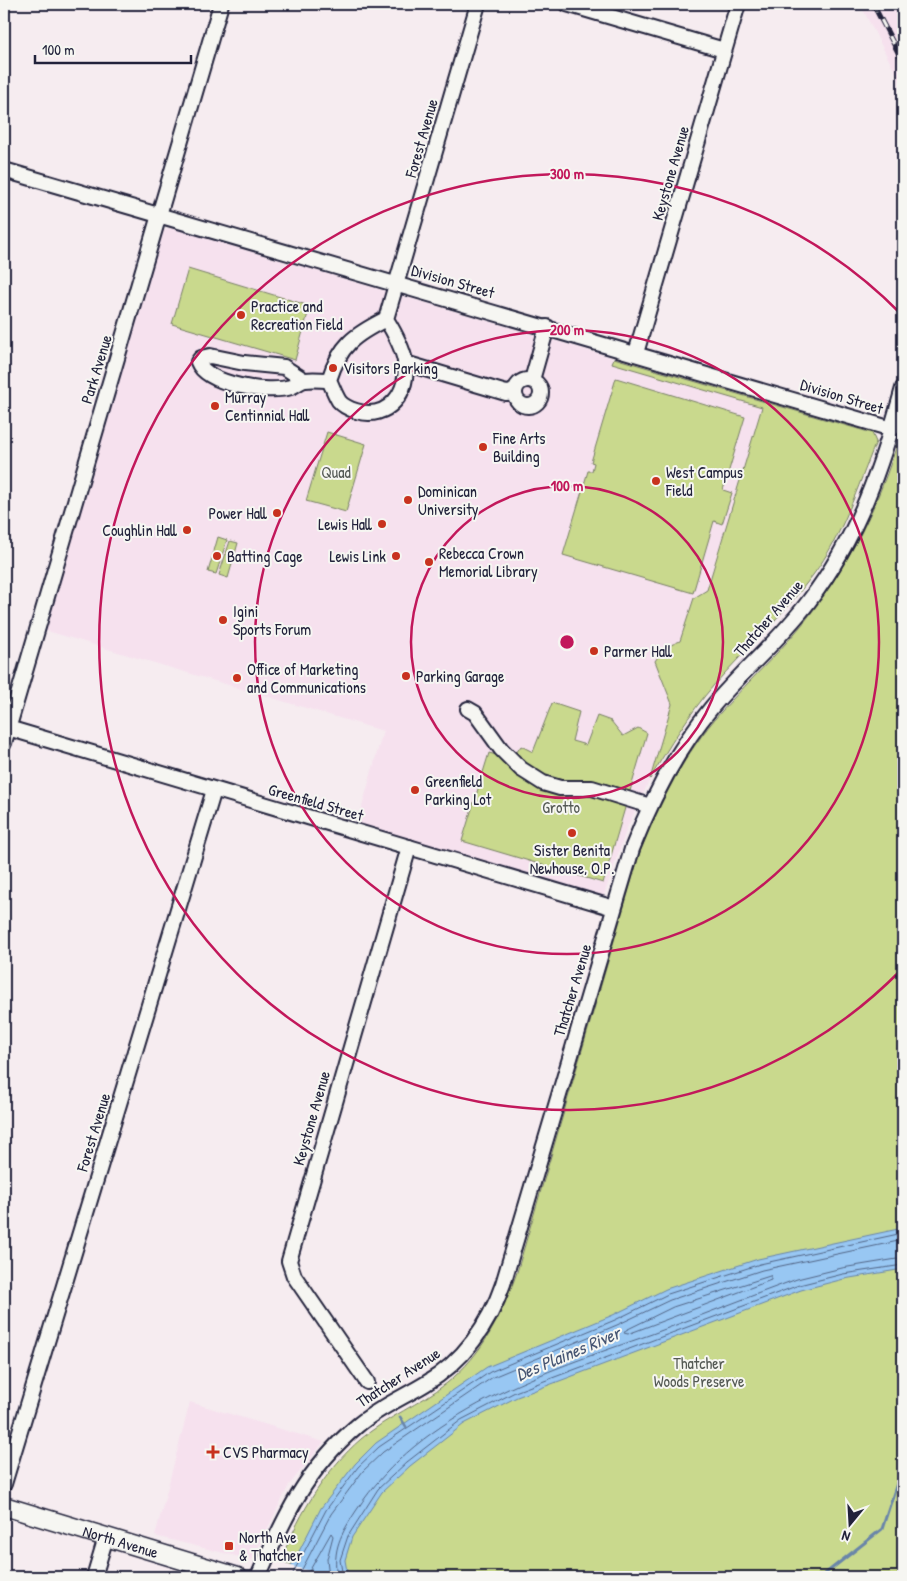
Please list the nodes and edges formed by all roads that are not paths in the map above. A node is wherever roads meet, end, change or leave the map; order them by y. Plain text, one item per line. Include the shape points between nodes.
1 (221, 4) edge
2 (478, 4) edge
3 (567, 4) edge
4 (738, 4) edge
5 (724, 50) junction
6 (4, 170) edge
7 (160, 216) junction
8 (397, 283) junction
9 (386, 319) junction
10 (548, 327) junction
11 (636, 353) junction
12 (405, 363) junction
13 (304, 380) junction
14 (329, 380) junction
15 (532, 380) junction
16 (903, 388) edge
17 (515, 392) junction
18 (892, 429) junction
19 (468, 709) dead end
20 (8, 728) junction
21 (4, 743) edge
22 (214, 790) junction
23 (650, 806) junction
24 (409, 847) junction
25 (614, 908) junction
26 (367, 1382) dead end
27 (5, 1482) edge
28 (4, 1506) edge
29 (106, 1537) junction
30 (94, 1577) edge
31 (238, 1577) edge
32 (258, 1577) edge

1 - 7 street, Park Avenue
2 - 8 street, Forest Avenue
3 - 5 street
4 - 5 street, Keystone Avenue
5 - 11 street, Keystone Avenue
6 - 7 street, Division Street
7 - 8 street, Division Street
7 - 20 street, Park Avenue
8 - 9 street, Forest Avenue
8 - 10 street, Division Street
9 - 12 street via 396,335
9 - 14 street via 366,329 344,347
10 - 11 street, Division Street
10 - 15 street
11 - 18 street, Division Street
12 - 14 street via 401,391 393,404 378,413 348,408 339,401
12 - 17 street via 506,393
13 - 13 street via 284,367 210,356 198,362 201,369 222,381 253,387 291,387
13 - 14 street
15 - 17 street via 521,382
15 - 17 street via 541,393 536,403 528,406 520,403
16 - 18 street, Thatcher Avenue
18 - 23 street, Thatcher Avenue via 874,484 842,552 790,625 696,727
19 - 23 street via 475,713 501,749 521,769 543,783 560,788 592,788
20 - 21 street, Park Avenue
20 - 22 street, Greenfield Street
22 - 24 street, Greenfield Street
22 - 27 street, Forest Avenue
23 - 25 street, Thatcher Avenue via 632,849
24 - 25 street, Greenfield Street
24 - 26 street, Keystone Avenue via 289,1261 294,1276
25 - 32 street, Thatcher Avenue via 503,1284 484,1327 440,1374 374,1413 332,1450 289,1508
28 - 29 main road, North Avenue
29 - 30 street
29 - 31 main road, North Avenue

